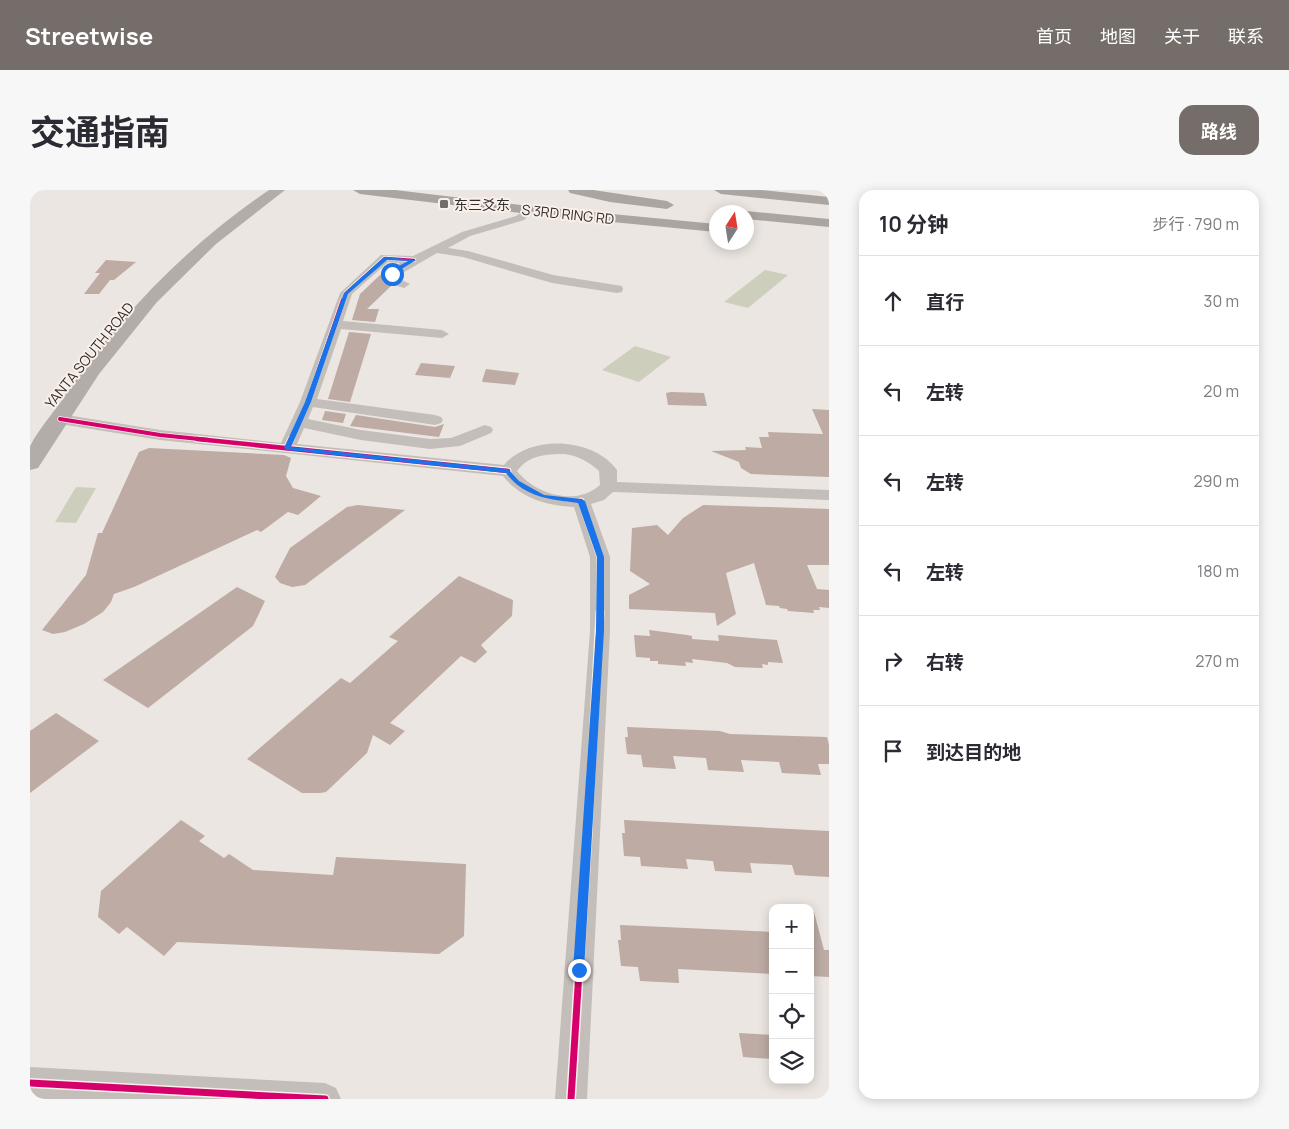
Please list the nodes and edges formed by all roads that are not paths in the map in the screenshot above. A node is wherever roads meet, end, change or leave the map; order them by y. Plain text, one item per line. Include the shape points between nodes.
1 (268, 190) edge
2 (278, 190) edge
3 (360, 190) edge
4 (575, 190) edge
5 (721, 190) edge
6 (775, 190) edge
7 (829, 195) edge
8 (829, 201) edge
9 (678, 206) dead end
10 (529, 210) junction
11 (754, 215) edge
12 (829, 223) edge
13 (709, 227) edge
14 (434, 249) junction
15 (414, 260) junction
16 (404, 284) dead end
17 (617, 289) dead end
18 (336, 324) junction
19 (442, 334) dead end
20 (308, 402) junction
21 (48, 406) dead end
22 (60, 419) junction
23 (435, 420) dead end
24 (300, 422) junction
25 (485, 430) dead end
26 (287, 448) junction
27 (30, 463) edge
28 (508, 471) junction
29 (608, 487) junction
30 (829, 495) edge
31 (581, 501) junction
32 (30, 1083) edge
33 (325, 1099) edge
34 (571, 1099) edge

1 - 21 main road, YANTA SOUTH ROAD via 198,240 135,297
2 - 22 main road, YANTA SOUTH ROAD via 233,222 174,273 112,343
3 - 10 highway, S 3RD RING RD
4 - 9 highway via 610,198
5 - 8 highway
6 - 7 highway
10 - 13 highway, S 3RD RING RD
10 - 14 street via 520,218 466,234
11 - 12 highway
14 - 15 street
14 - 17 street via 464,254 552,280
15 - 16 street via 392,274 395,280
15 - 18 street via 386,258 346,293
18 - 19 street
18 - 20 street
20 - 23 street
20 - 24 street
22 - 26 street via 160,435
22 - 27 main road, YANTA SOUTH ROAD
24 - 25 street via 430,444 454,443
24 - 26 street
26 - 28 street
28 - 29 street via 514,462 535,450 585,452 608,470
28 - 31 street via 517,483 543,497
29 - 30 street
29 - 31 street via 598,496
31 - 34 street via 600,557 600,631
32 - 33 street

